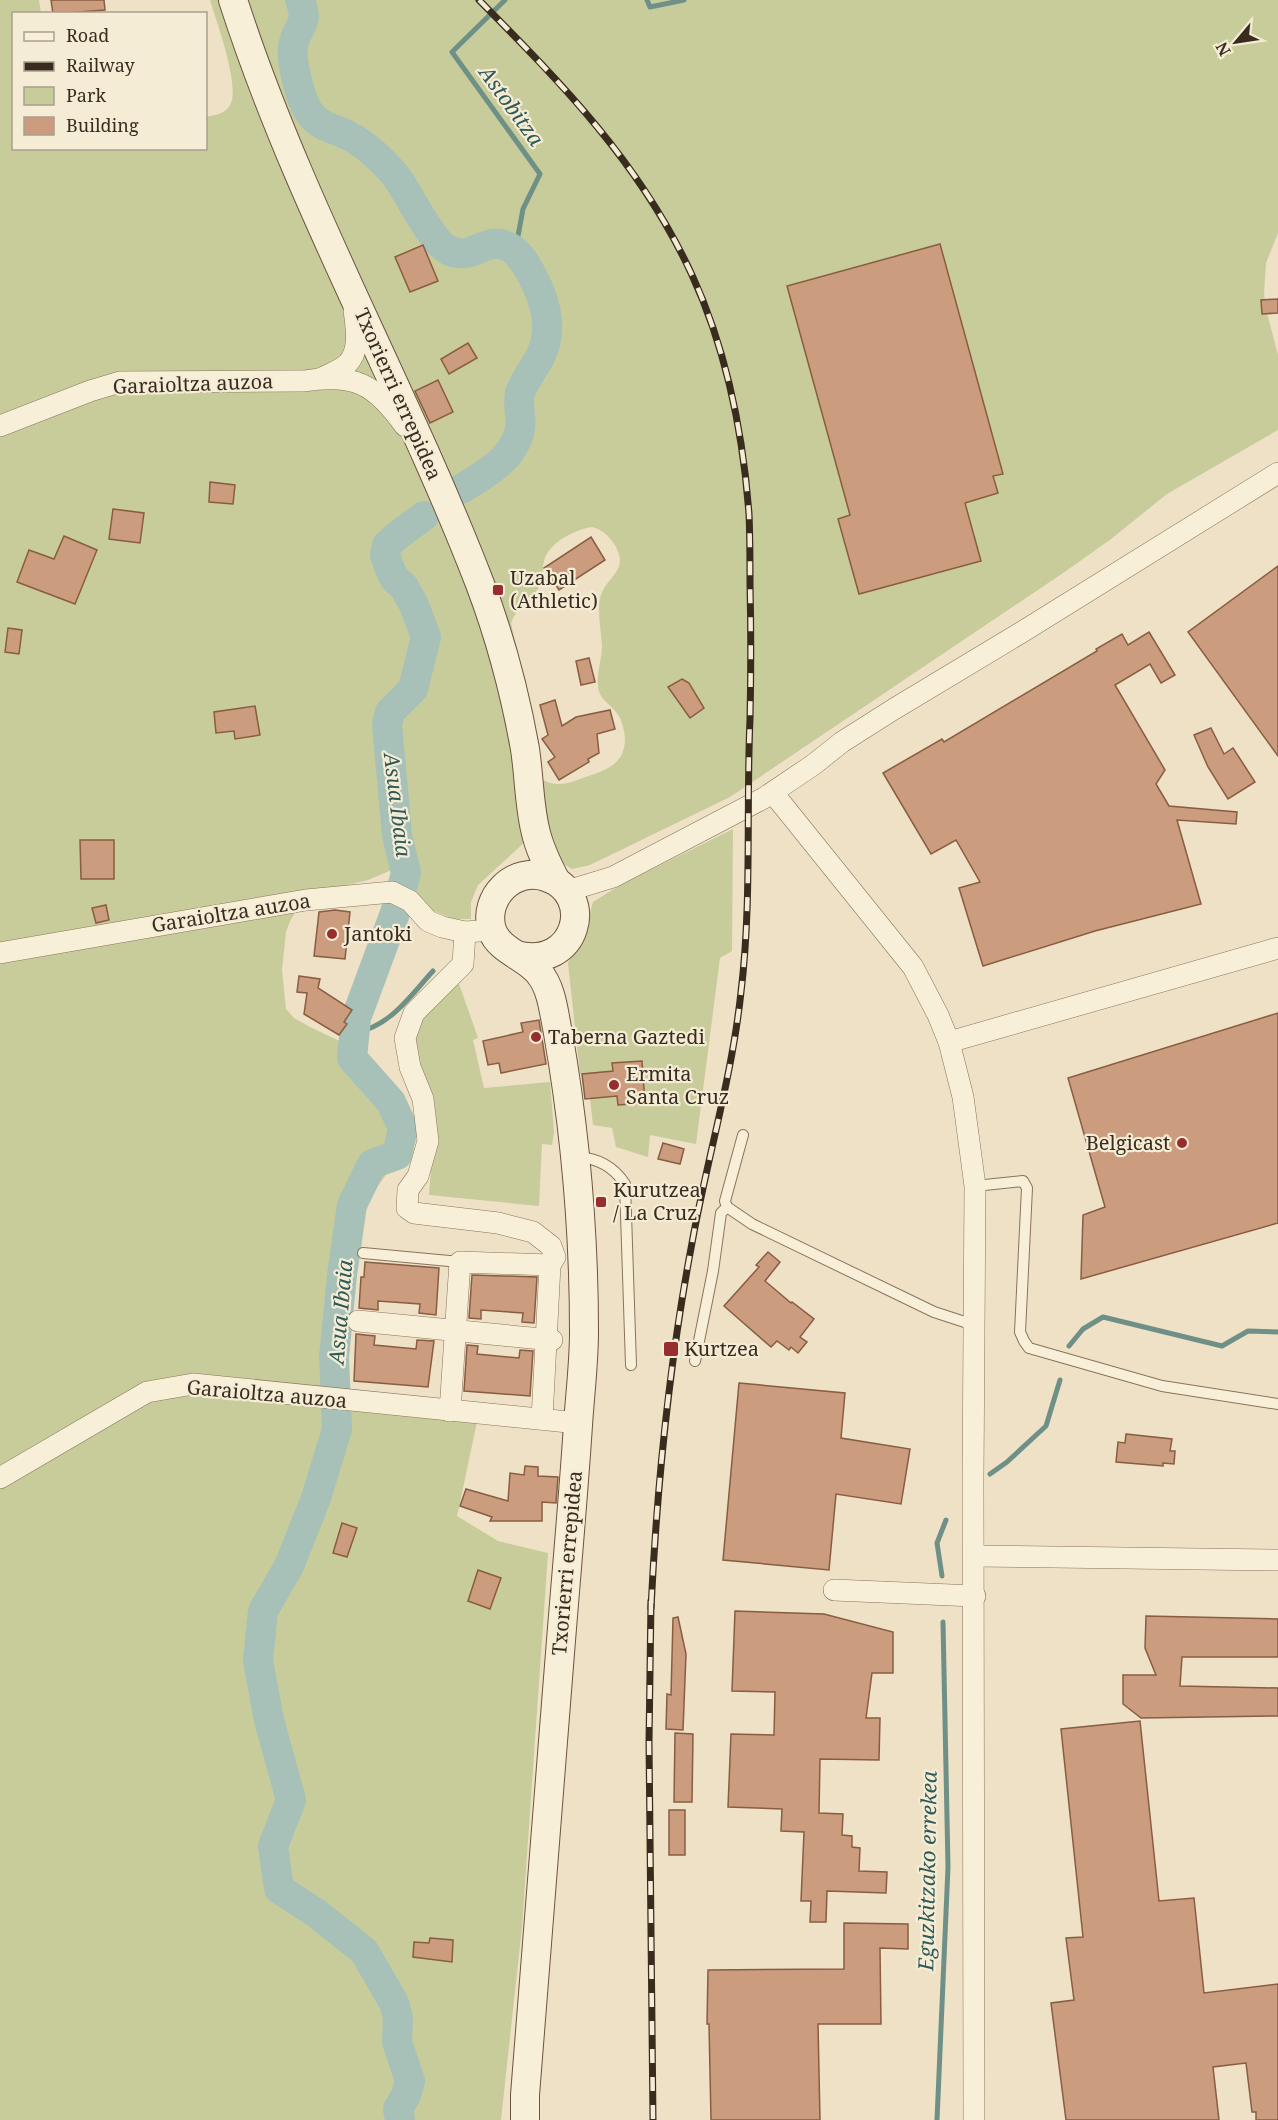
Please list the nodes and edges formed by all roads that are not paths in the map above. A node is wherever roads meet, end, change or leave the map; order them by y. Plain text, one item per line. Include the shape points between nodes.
1 (233, 0) edge
2 (347, 281) junction
3 (383, 362) junction
4 (350, 372) junction
5 (0, 426) edge
6 (425, 454) junction
7 (1278, 473) edge
8 (773, 793) junction
9 (531, 799) junction
10 (518, 877) junction
11 (565, 894) junction
12 (479, 932) junction
13 (564, 945) junction
14 (1278, 948) edge
15 (0, 953) edge
16 (516, 955) junction
17 (557, 1032) junction
18 (949, 1042) junction
19 (743, 1135) dead end
20 (574, 1157) junction
21 (975, 1186) junction
22 (726, 1207) junction
23 (363, 1253) dead end
24 (460, 1262) junction
25 (550, 1266) junction
26 (358, 1322) dead end
27 (974, 1325) junction
28 (456, 1331) junction
29 (549, 1340) junction
30 (695, 1361) dead end
31 (631, 1365) dead end
32 (1278, 1404) edge
33 (450, 1412) junction
34 (542, 1419) junction
35 (578, 1423) junction
36 (0, 1478) edge
37 (974, 1556) junction
38 (1278, 1560) edge
39 (834, 1590) dead end
40 (975, 1596) junction
41 (523, 2112) edge
42 (974, 2120) edge

1 - 2 street, Txorierri errepidea via 297,169
2 - 3 street, Txorierri errepidea
2 - 4 street via 357,334
3 - 4 street via 365,359
3 - 6 street, Txorierri errepidea
4 - 5 street, Garaioltza auzoa via 304,381 120,382
4 - 6 street via 378,394
6 - 9 street, Txorierri errepidea via 480,585 499,642 520,727
7 - 8 street via 885,714
8 - 11 street via 599,887
8 - 18 street via 913,967
9 - 10 street, Txorierri errepidea via 532,825
9 - 11 street, Txorierri errepidea via 534,828 543,855
10 - 11 street via 544,876
10 - 12 street via 497,895
11 - 13 street, Txorierri errepidea via 575,923
12 - 15 street, Garaioltza auzoa via 428,921 401,896 306,900
12 - 16 street, Txorierri errepidea
12 - 25 street via 462,964 414,1013 405,1038 410,1067 423,1099 428,1141 418,1176 408,1190 407,1208 414,1213 498,1223 533,1232 551,1246 555,1257
13 - 16 street via 542,958
13 - 17 street, Txorierri errepidea
14 - 18 street
16 - 17 street, Txorierri errepidea via 540,973 551,999
17 - 20 street, Txorierri errepidea
18 - 21 street via 963,1097
19 - 22 lane
20 - 31 lane via 590,1158 608,1166 625,1184
20 - 35 street, Txorierri errepidea via 583,1255 584,1333
21 - 27 street
21 - 32 lane via 1023,1181 1027,1188 1020,1332 1029,1348 1162,1386
22 - 27 lane via 752,1224 934,1312
22 - 30 lane via 721,1213
23 - 24 lane
24 - 25 street
24 - 28 street
25 - 29 street
26 - 28 street
27 - 37 street
28 - 29 street
28 - 33 street
29 - 34 street
33 - 34 street, Garaioltza auzoa
33 - 36 street, Garaioltza auzoa via 193,1384 147,1392
34 - 35 street, Garaioltza auzoa
35 - 41 street, Txorierri errepidea
37 - 38 street
37 - 40 street
39 - 40 street
40 - 42 street

